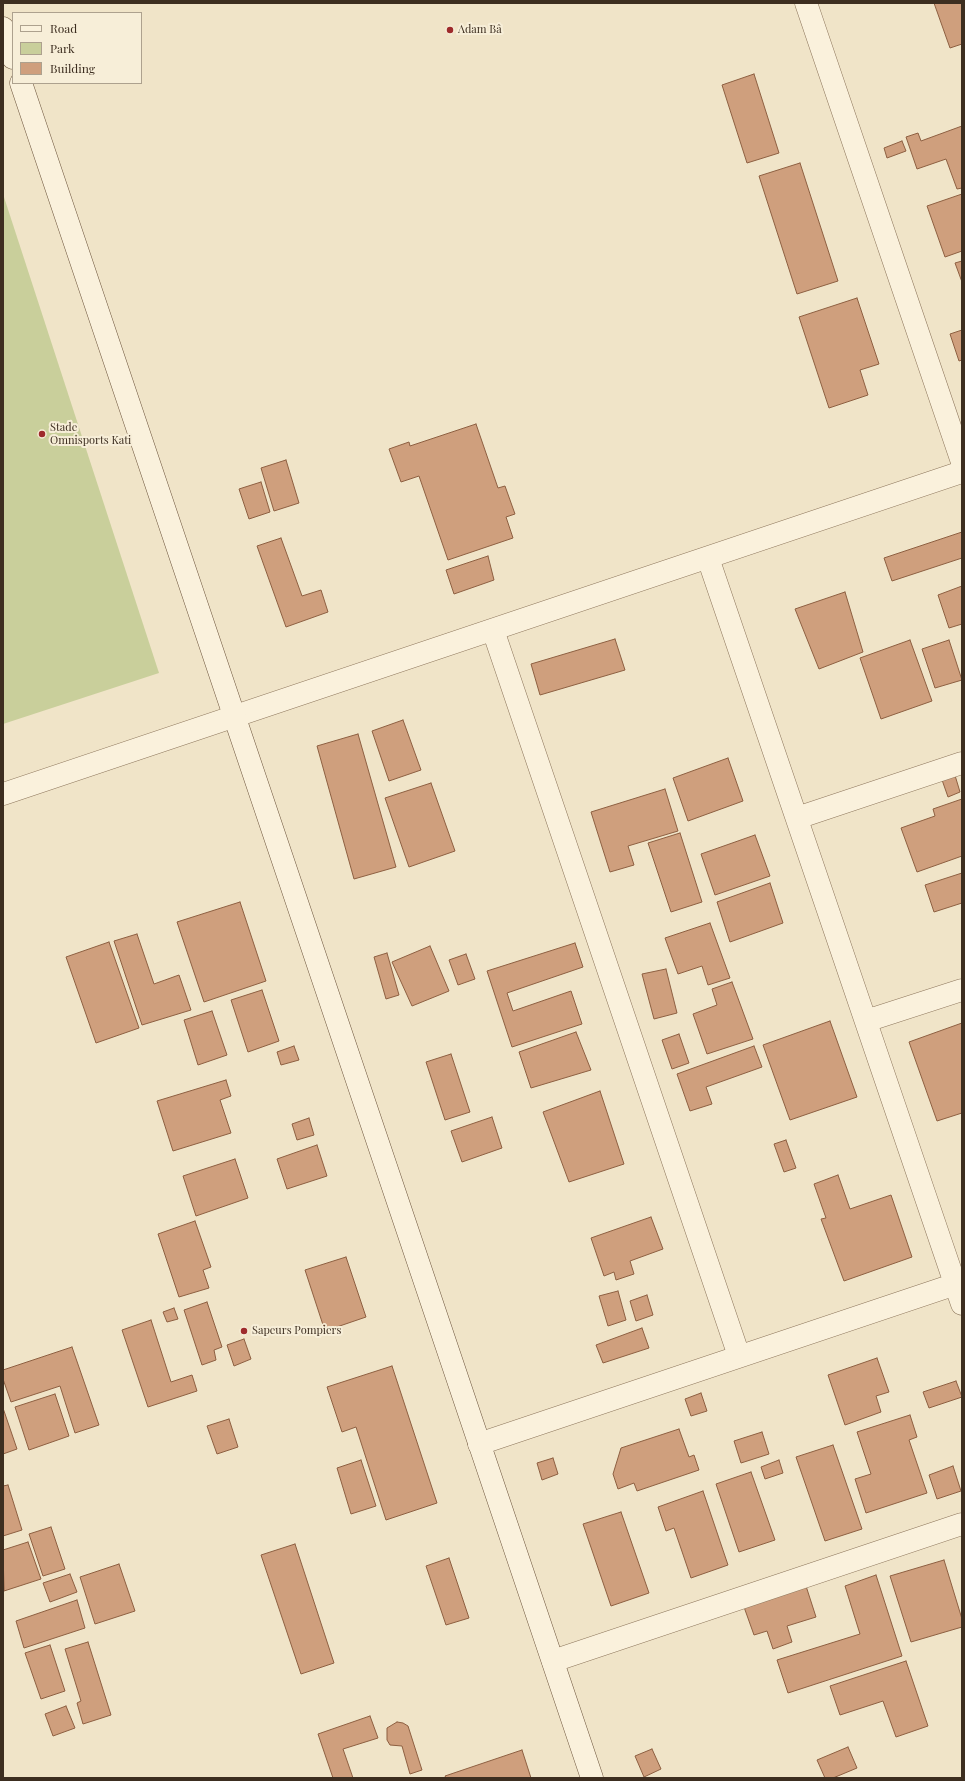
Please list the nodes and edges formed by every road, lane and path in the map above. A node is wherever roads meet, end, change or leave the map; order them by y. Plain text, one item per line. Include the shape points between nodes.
1 (806, 3) edge
2 (3, 28) edge
3 (12, 55) edge
4 (21, 84) edge
5 (962, 462) edge
6 (962, 472) edge
7 (708, 558) junction
8 (493, 630) junction
9 (234, 717) junction
10 (962, 762) edge
11 (3, 794) edge
12 (797, 818) junction
13 (962, 990) edge
14 (866, 1021) junction
15 (960, 1290) edge
16 (739, 1356) junction
17 (479, 1444) junction
18 (962, 1524) edge
19 (553, 1661) junction
20 (592, 1778) edge

1 - 5 street
2 - 3 street
4 - 9 street
6 - 7 street
7 - 8 street
7 - 12 street
8 - 9 street
8 - 16 street
9 - 11 street
9 - 17 street
10 - 12 street
12 - 14 street
13 - 14 street
14 - 15 street
15 - 16 street
16 - 17 street
17 - 19 street
18 - 19 street
19 - 20 street

